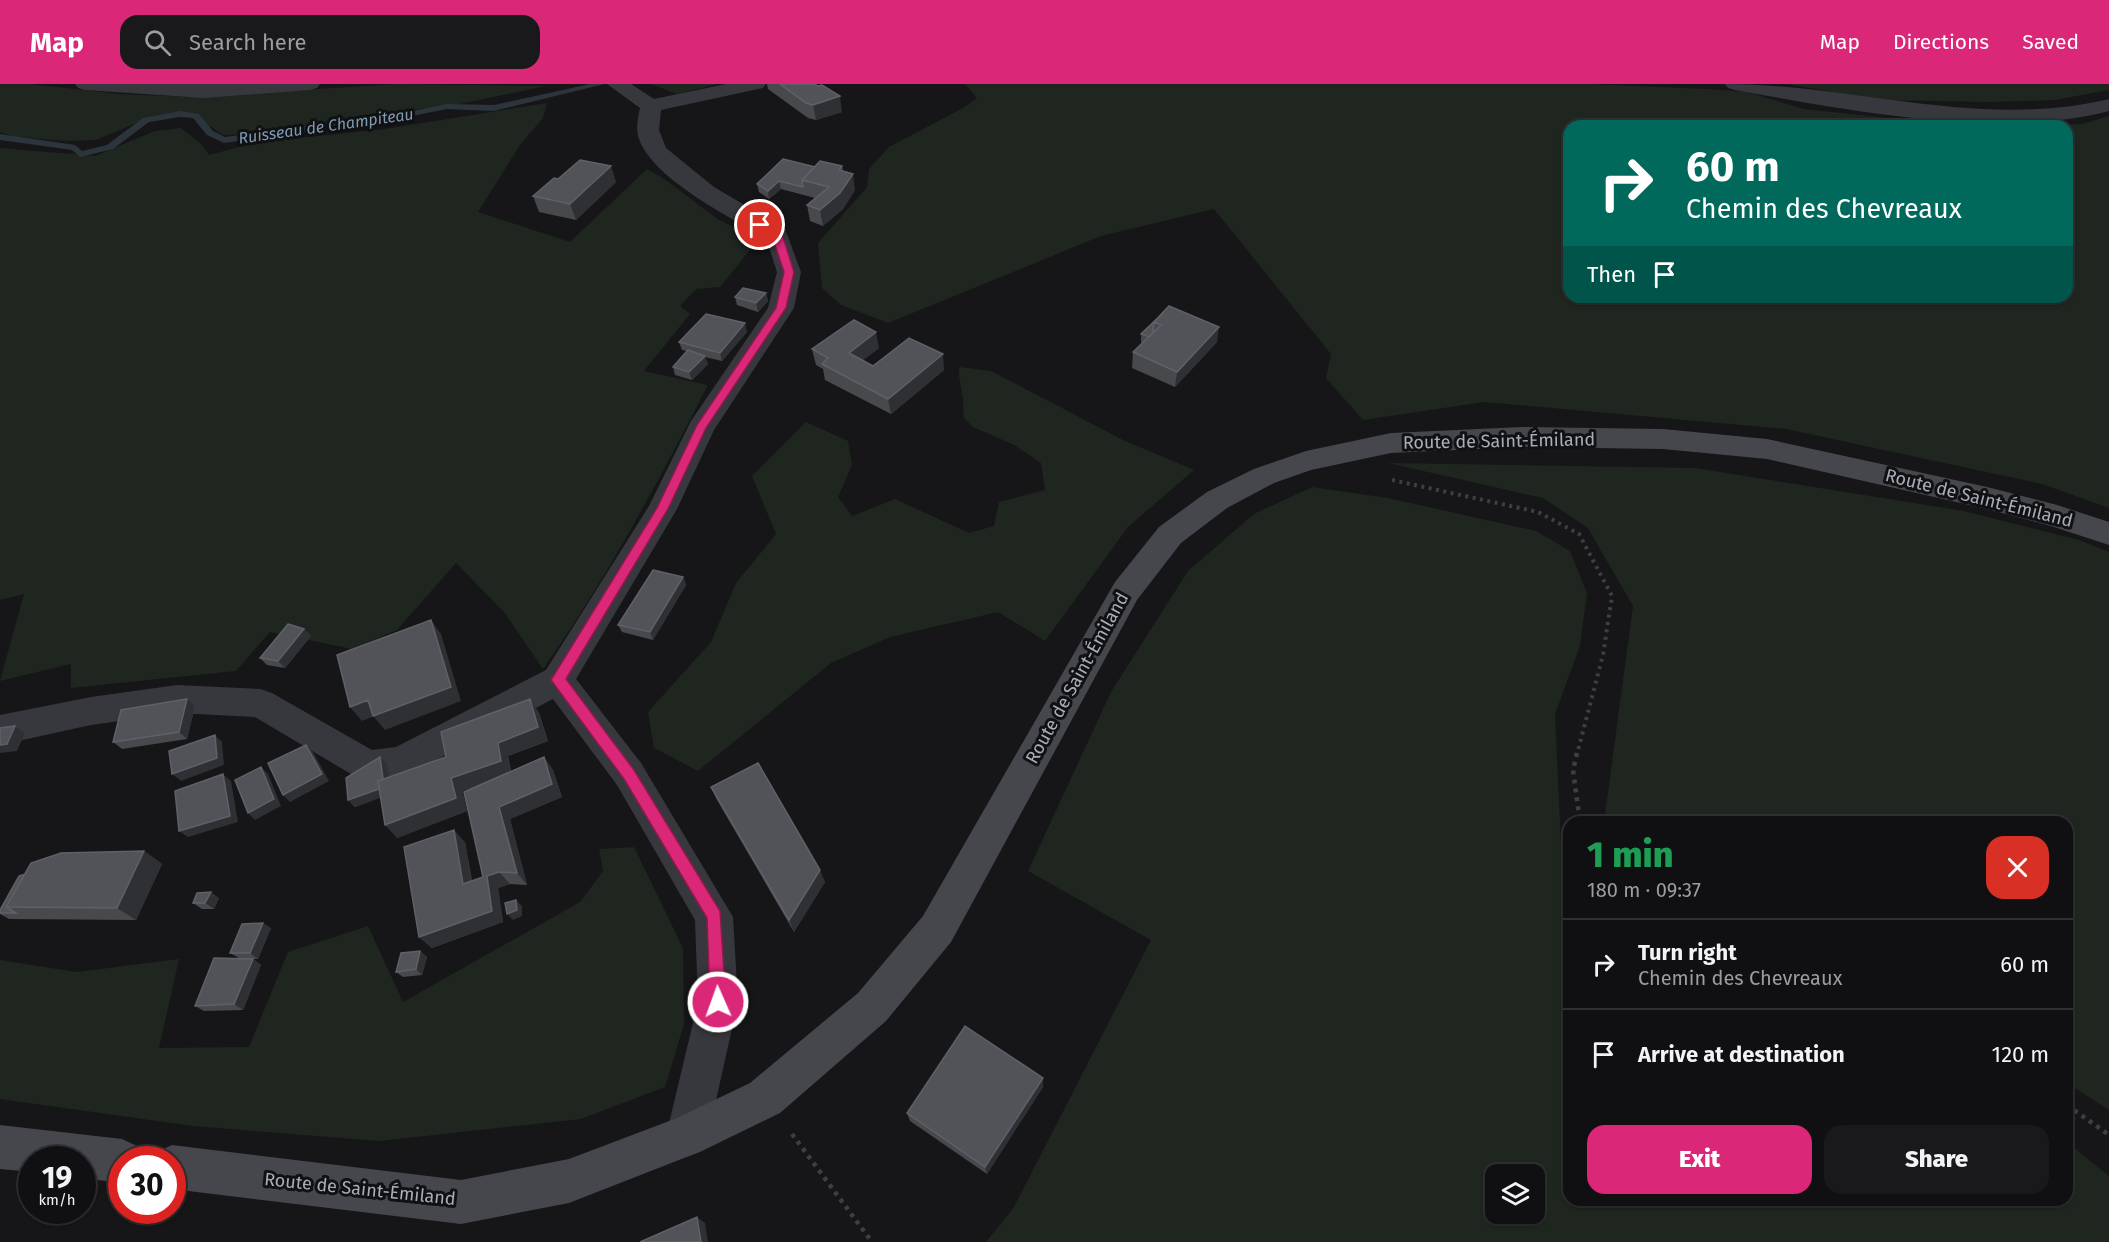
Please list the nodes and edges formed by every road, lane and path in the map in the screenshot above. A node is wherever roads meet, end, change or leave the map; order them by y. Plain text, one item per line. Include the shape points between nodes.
1 (84, 84) edge
2 (310, 84) edge
3 (756, 84) edge
4 (1735, 84) edge
5 (621, 85) edge
6 (2109, 105) edge
7 (651, 106) junction
8 (1388, 479) dead end
9 (2109, 534) edge
10 (558, 680) junction
11 (0, 730) edge
12 (1579, 816) edge
13 (765, 1098) junction
14 (2073, 1109) edge
15 (2109, 1135) edge
16 (687, 1136) junction
17 (0, 1147) edge
18 (108, 1159) edge
19 (186, 1169) edge
20 (872, 1242) edge

1 - 2 street via 204,92
3 - 7 street
4 - 6 street via 1889,110 2005,117 2090,111
5 - 7 street
7 - 10 street via 650,140 677,173 777,234 789,272 781,308 701,428 662,509
8 - 12 path via 1538,512 1579,534 1612,596 1603,655 1573,770
9 - 13 main road, Route de Saint-Émiland via 2057,516 1767,448 1663,439 1522,437 1391,443 1306,461 1264,476 1217,500 1170,535 1126,591 937,929 872,1007
10 - 11 street via 401,761 368,766 260,703 177,699 91,711
10 - 16 street via 629,774 714,916 718,1002
13 - 16 main road, Route de Saint-Émiland
13 - 20 path
14 - 15 path
16 - 19 main road, Route de Saint-Émiland via 569,1181 461,1202
17 - 18 main road

